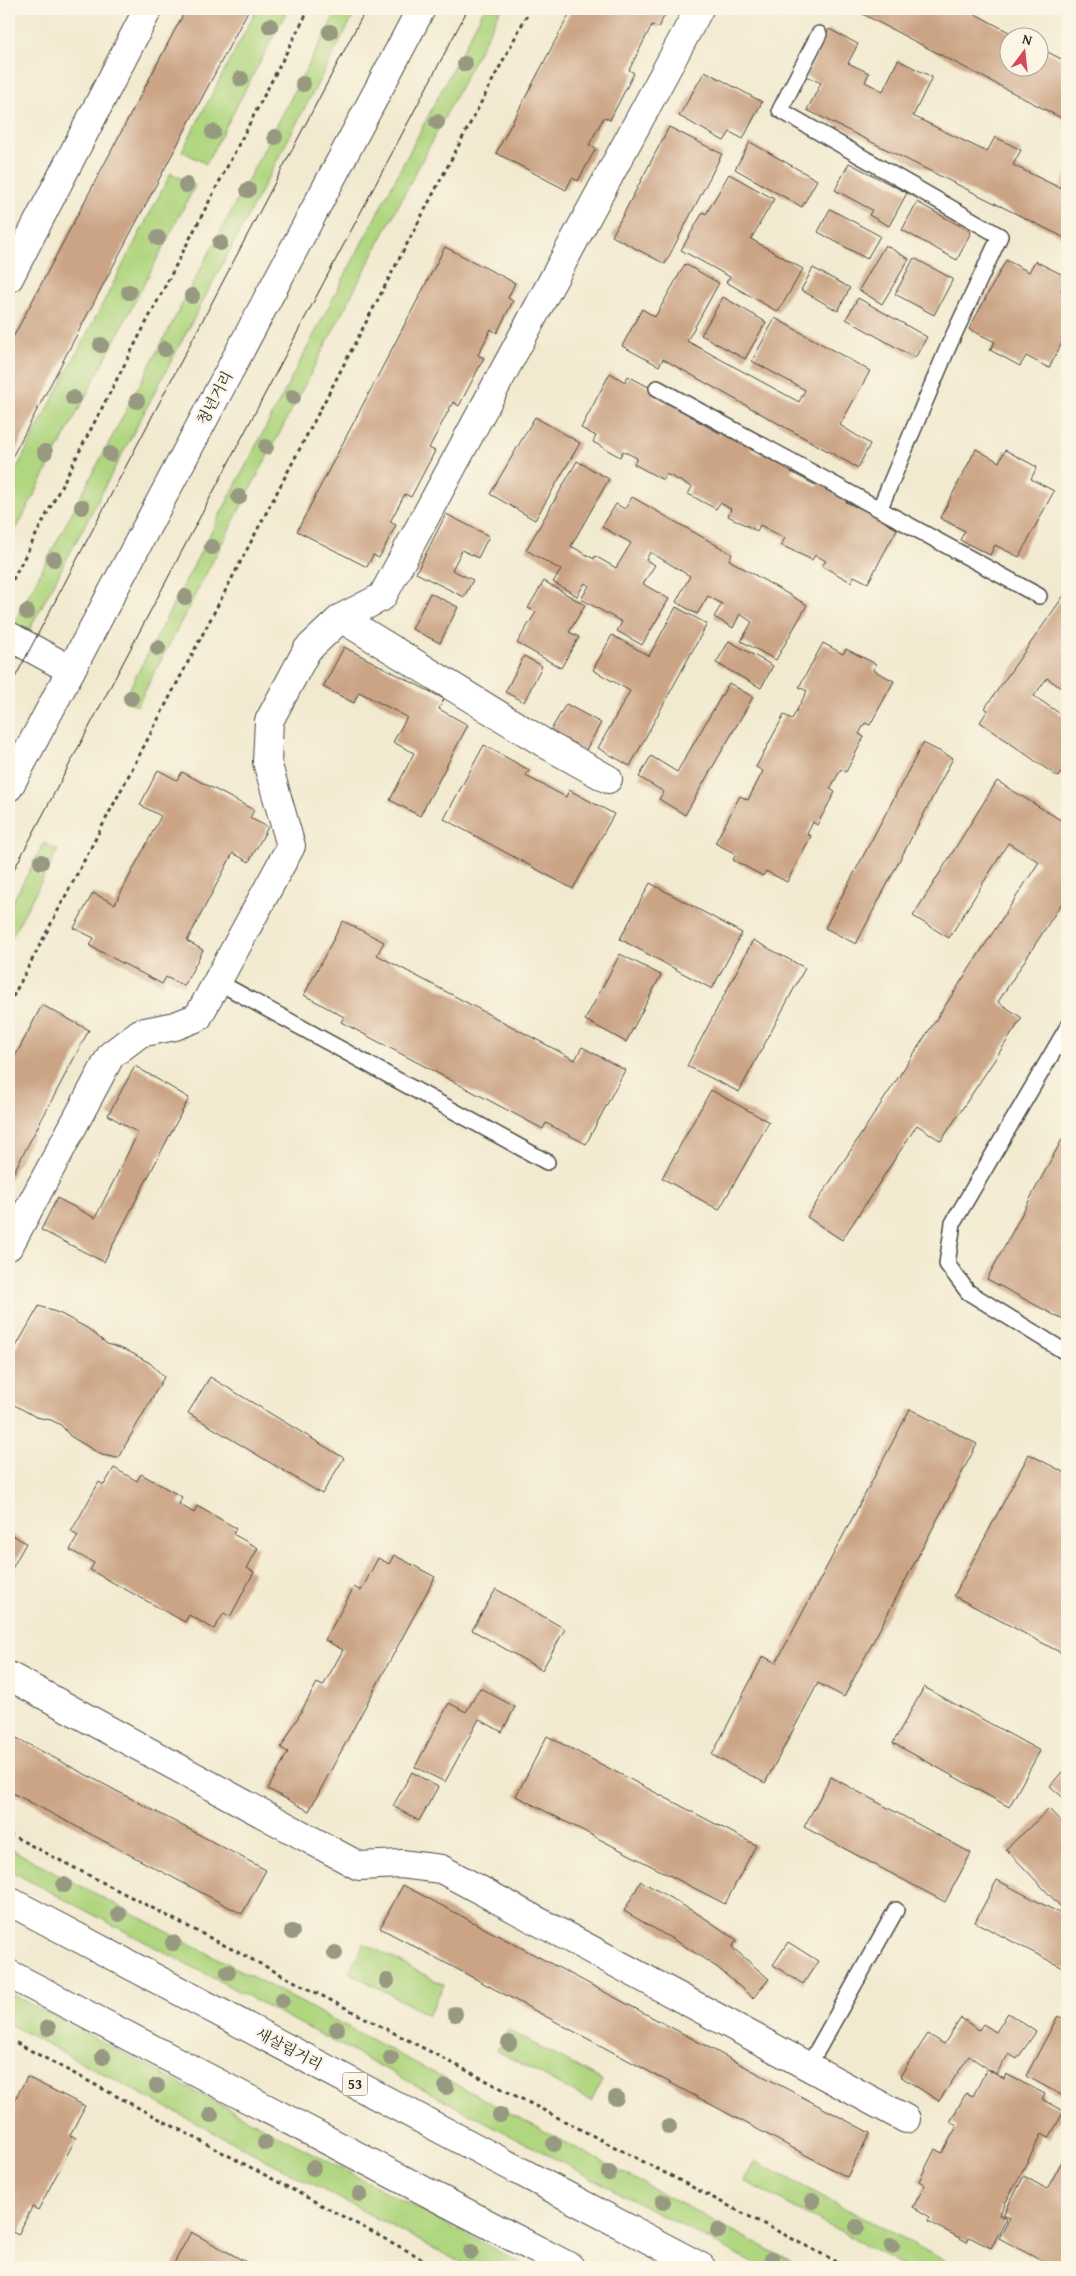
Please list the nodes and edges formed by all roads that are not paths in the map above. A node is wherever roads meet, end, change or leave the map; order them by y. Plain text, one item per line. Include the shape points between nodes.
1 (148, 9) edge
2 (421, 9) edge
3 (699, 9) edge
4 (819, 34) dead end
5 (9, 278) edge
6 (657, 388) dead end
7 (880, 508) junction
8 (1039, 596) dead end
9 (341, 618) junction
10 (9, 636) edge
11 (71, 670) junction
12 (608, 779) dead end
13 (9, 787) edge
14 (218, 982) junction
15 (1067, 1028) edge
16 (547, 1162) dead end
17 (9, 1246) edge
18 (1067, 1353) edge
19 (9, 1676) edge
20 (9, 1901) edge
21 (896, 1910) dead end
22 (9, 1974) edge
23 (809, 2065) junction
24 (906, 2118) dead end
25 (570, 2267) edge
26 (701, 2267) edge

1 - 5 street
2 - 11 street, 청년거리
3 - 9 street via 382,597
4 - 7 lane via 780,110 1000,236 949,345
6 - 7 lane
7 - 8 lane
9 - 12 street
9 - 14 street via 307,650 269,721 267,762 291,846
10 - 11 street
11 - 13 street, 청년거리
14 - 16 lane
14 - 17 street via 198,1017 175,1026 140,1033 112,1055
15 - 18 lane via 953,1223 947,1264 968,1292
19 - 23 street via 359,1866 401,1864 441,1869
20 - 26 street, 새살림거리 / 53
21 - 23 lane
22 - 25 street
23 - 24 street

